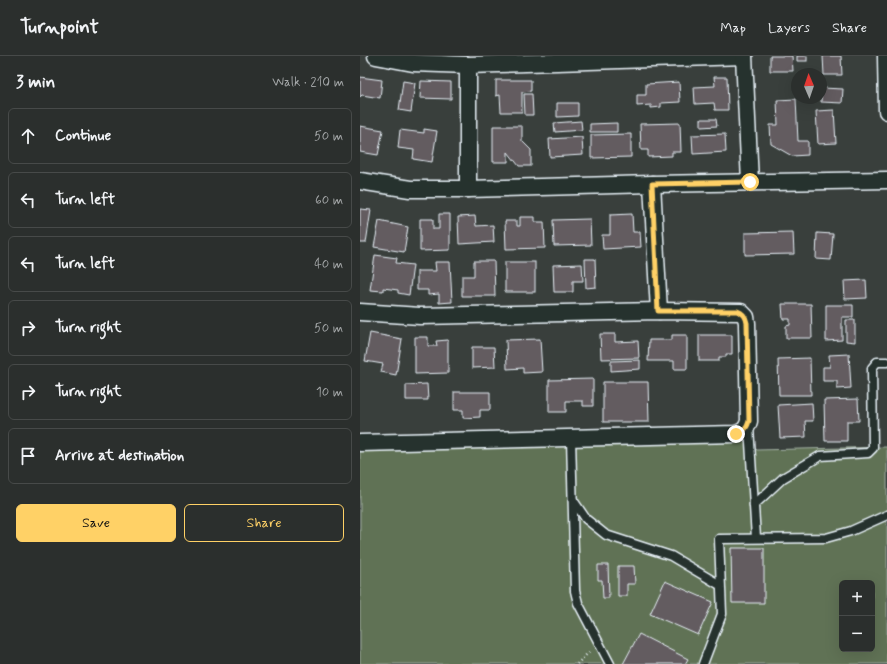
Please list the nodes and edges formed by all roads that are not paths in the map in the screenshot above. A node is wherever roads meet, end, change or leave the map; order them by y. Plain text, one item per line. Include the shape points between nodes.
1 (376, 56) edge
2 (744, 56) edge
3 (886, 56) edge
4 (468, 65) junction
5 (887, 111) edge
6 (887, 180) edge
7 (360, 181) edge
8 (750, 182) junction
9 (652, 184) junction
10 (468, 189) junction
11 (658, 311) junction
12 (360, 312) edge
13 (887, 362) edge
14 (749, 421) junction
15 (571, 438) junction
16 (360, 443) edge
17 (572, 499) junction
18 (754, 505) junction
19 (887, 516) edge
20 (756, 538) junction
21 (720, 585) junction
22 (706, 662) edge
23 (610, 664) edge

1 - 4 street via 412,63
2 - 4 street
2 - 8 street
3 - 5 street
4 - 10 street
6 - 8 street
7 - 10 street via 410,189
8 - 9 street
9 - 10 street
9 - 11 street
11 - 12 street via 420,316
11 - 14 street via 742,312 747,323
13 - 18 lane via 877,362 872,368 873,448 868,453 820,456 783,478
14 - 15 street via 743,432 736,434
14 - 18 lane
15 - 16 street
15 - 17 lane
17 - 21 lane via 586,519 606,535 671,556
17 - 23 lane via 575,591 578,603
18 - 20 lane
19 - 20 lane via 826,538
20 - 21 lane via 718,539
21 - 22 lane via 722,614

